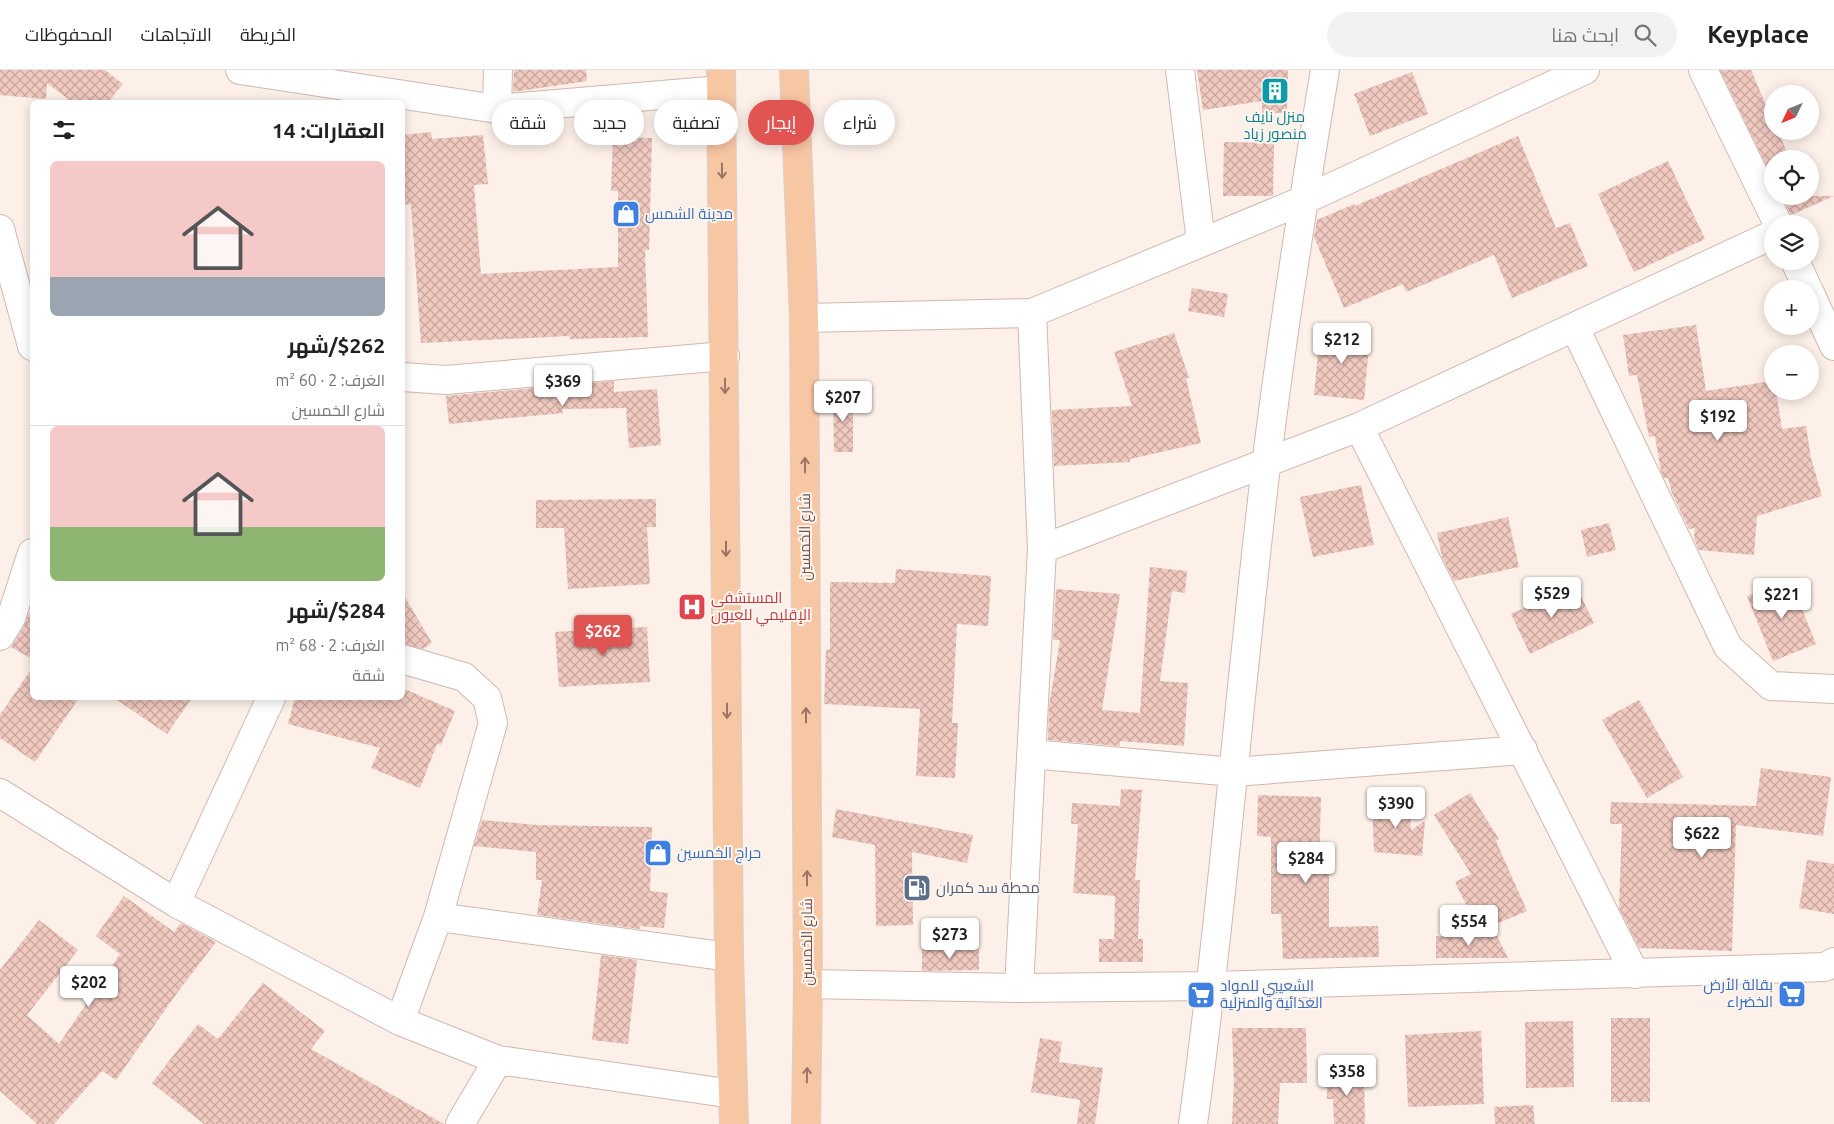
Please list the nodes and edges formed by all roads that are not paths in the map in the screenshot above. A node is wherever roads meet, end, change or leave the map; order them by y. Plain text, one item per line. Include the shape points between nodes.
1 (240, 70) edge
2 (498, 70) edge
3 (794, 70) edge
4 (1180, 70) edge
5 (1325, 70) edge
6 (1585, 70) edge
7 (1703, 70) edge
8 (721, 80) edge
9 (497, 100) edge
10 (564, 100) edge
11 (492, 108) edge
12 (1304, 200) junction
13 (1774, 215) edge
14 (0, 229) edge
15 (1764, 238) edge
16 (1201, 242) junction
17 (1032, 312) junction
18 (1819, 314) edge
19 (804, 318) junction
20 (1574, 328) junction
21 (30, 333) edge
22 (1834, 346) edge
23 (725, 356) junction
24 (405, 377) edge
25 (1359, 427) junction
26 (1266, 465) junction
27 (1042, 549) junction
28 (30, 559) edge
29 (0, 636) edge
30 (405, 660) edge
31 (1834, 689) edge
32 (270, 700) edge
33 (1523, 750) junction
34 (1032, 754) junction
35 (1234, 772) junction
36 (0, 793) edge
37 (176, 903) junction
38 (438, 917) junction
39 (729, 957) junction
40 (1831, 970) edge
41 (1635, 974) junction
42 (808, 984) junction
43 (1212, 986) junction
44 (1019, 988) junction
45 (400, 1021) junction
46 (498, 1060) junction
47 (733, 1094) junction
48 (460, 1124) edge
49 (734, 1124) edge
50 (806, 1124) edge
51 (1193, 1124) edge

1 - 11 street
2 - 9 street
3 - 19 main road, شارع الخمسين
4 - 16 street
5 - 12 street
6 - 12 street
7 - 13 street
8 - 10 street
8 -> 23 main road
12 - 16 street
12 - 26 street
14 - 21 street
15 - 20 street
16 - 17 street
17 - 19 street
17 - 27 street
18 - 22 street
42 -> 19 main road, شارع الخمسين
20 - 25 street
20 - 31 street via 1728,648 1771,686
23 - 24 street via 446,380
23 -> 39 main road
25 - 26 street
25 - 33 street
26 - 27 street
26 - 35 street
27 - 34 street
28 - 29 street via 11,618
30 - 38 street via 464,677 487,698 493,723
32 - 37 street
33 - 35 street
33 - 41 street
34 - 35 street
34 - 44 street
35 - 43 street
36 - 37 street
37 - 45 street
38 - 39 street
38 - 45 street
39 - 47 main road
40 - 41 street
41 - 43 street
42 - 44 street
50 -> 42 main road, شارع الخمسين
43 - 44 street
43 - 51 street
45 - 46 street
46 - 47 street
46 - 48 street
47 - 49 main road

